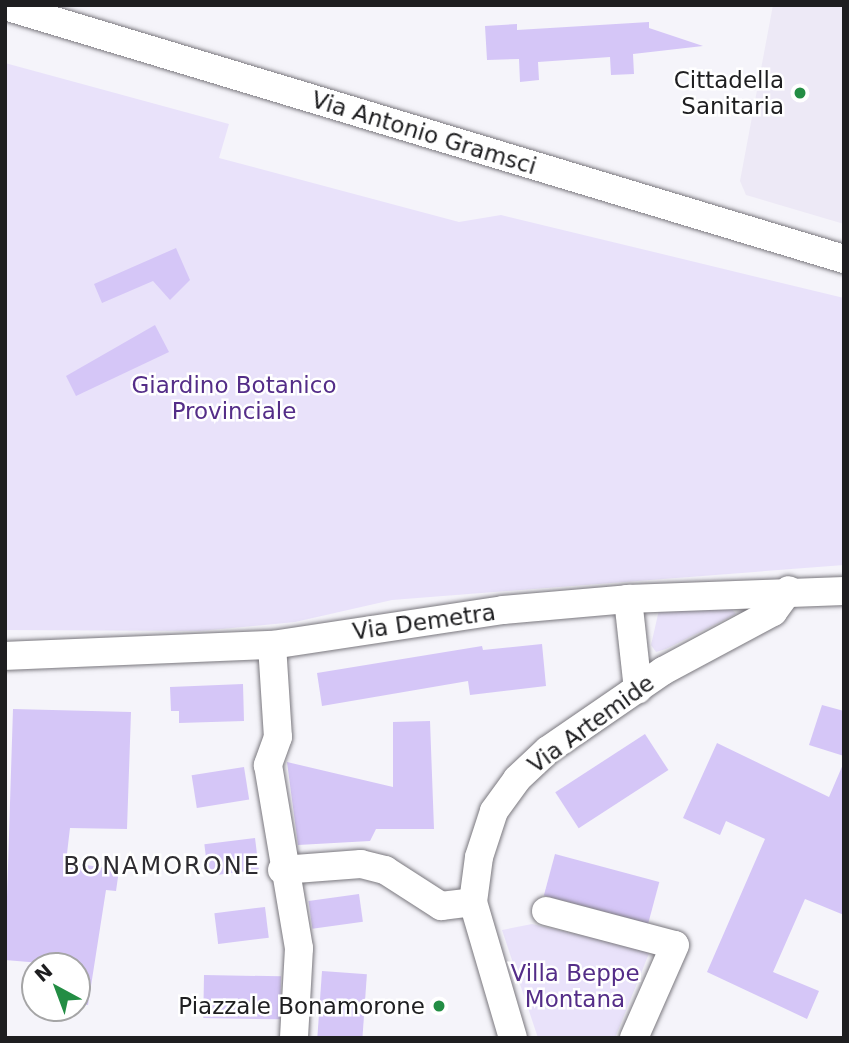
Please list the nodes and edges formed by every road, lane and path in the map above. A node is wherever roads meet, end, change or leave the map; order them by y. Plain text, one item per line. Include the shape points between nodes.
1 (5, 6) edge
2 (844, 259) edge
3 (789, 590) junction
4 (844, 591) edge
5 (628, 599) junction
6 (272, 645) junction
7 (5, 656) edge
8 (638, 689) junction
9 (282, 870) junction
10 (473, 902) junction
11 (546, 911) dead end
12 (294, 1038) edge
13 (513, 1038) edge
14 (634, 1038) edge

1 - 2 street, Via Antonio Gramsci
3 - 4 street, Via Demetra
3 - 5 street, Via Demetra
3 - 8 street, Via Artemide via 773,612
5 - 6 street, Via Demetra via 503,610
5 - 8 street
6 - 7 street, Via Demetra
6 - 9 street via 278,737 268,765
8 - 10 street, Via Artemide via 540,757 505,794 485,834
9 - 10 street via 361,864 385,870 441,906
9 - 12 street via 299,948
10 - 13 street, Via Artemide
11 - 14 street via 676,945

